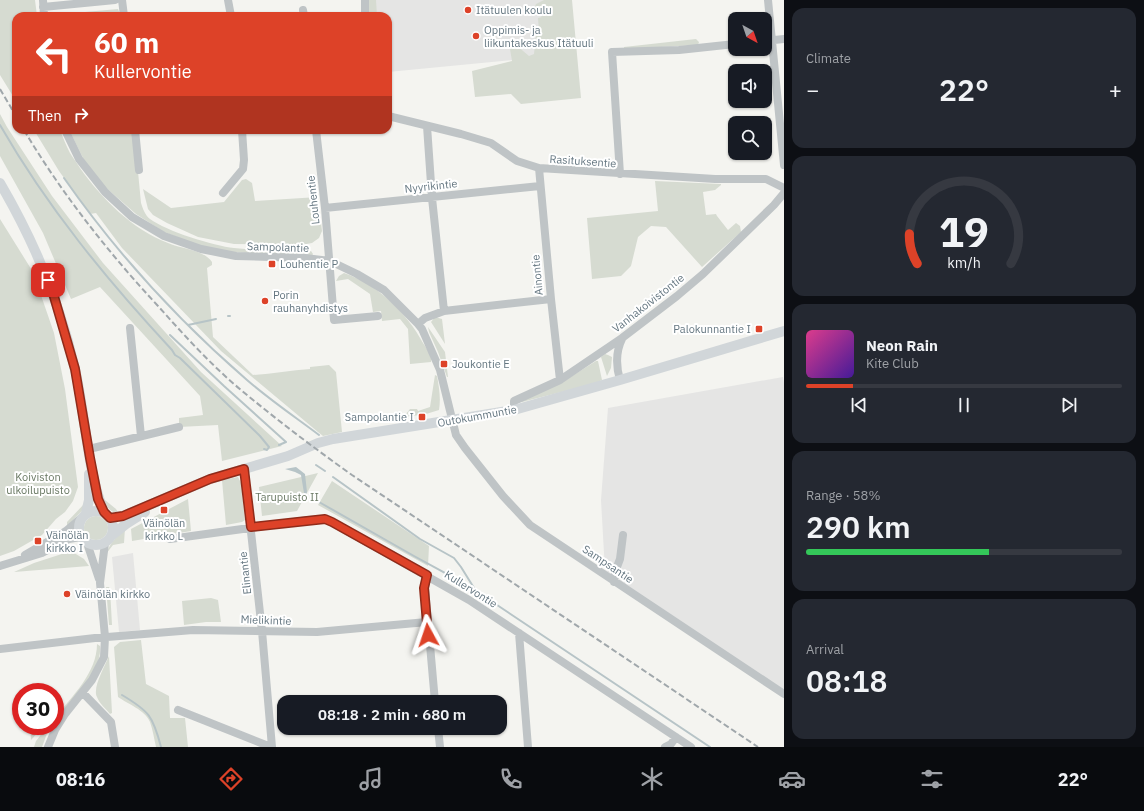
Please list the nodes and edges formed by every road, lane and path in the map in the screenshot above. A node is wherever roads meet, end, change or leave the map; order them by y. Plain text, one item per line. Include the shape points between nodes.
1 (115, 0) edge
2 (122, 0) edge
3 (228, 0) edge
4 (365, 0) edge
5 (768, 0) edge
6 (43, 8) edge
7 (124, 12) edge
8 (230, 12) edge
9 (366, 12) edge
10 (768, 12) edge
11 (784, 39) edge
12 (772, 40) edge
13 (728, 45) edge
14 (770, 56) edge
15 (392, 117) edge
16 (427, 126) junction
17 (67, 134) edge
18 (135, 134) edge
19 (242, 134) edge
20 (316, 134) edge
21 (784, 165) edge
22 (539, 168) junction
23 (139, 170) dead end
24 (620, 174) junction
25 (0, 183) edge
26 (540, 186) junction
27 (784, 188) edge
28 (224, 193) dead end
29 (784, 193) edge
30 (432, 198) junction
31 (325, 208) junction
32 (330, 261) junction
33 (551, 299) junction
34 (444, 311) junction
35 (378, 316) dead end
36 (418, 324) junction
37 (130, 328) dead end
38 (784, 331) edge
39 (622, 338) junction
40 (560, 380) junction
41 (620, 380) junction
42 (514, 410) junction
43 (452, 421) junction
44 (179, 427) dead end
45 (141, 436) junction
46 (89, 454) junction
47 (244, 469) junction
48 (170, 496) junction
49 (107, 515) junction
50 (83, 516) junction
51 (251, 527) junction
52 (623, 535) dead end
53 (108, 539) junction
54 (170, 539) dead end
55 (84, 540) junction
56 (10, 563) junction
57 (0, 566) edge
58 (427, 575) junction
59 (614, 582) junction
60 (100, 583) junction
61 (427, 622) junction
62 (262, 631) junction
63 (519, 633) junction
64 (105, 635) junction
65 (0, 649) edge
66 (83, 693) junction
67 (784, 694) edge
68 (434, 695) edge
69 (178, 710) dead end
70 (439, 735) edge
71 (676, 737) junction
72 (48, 747) edge
73 (115, 747) edge
74 (271, 747) edge
75 (440, 747) edge
76 (528, 747) edge
77 (665, 747) edge
78 (691, 747) edge

1 - 6 street
2 - 7 street
3 - 8 street
4 - 9 street
5 - 10 street
11 - 12 street
13 - 24 street via 679,50 612,52
14 - 21 street
15 - 16 street, Rasituksentie
16 - 22 street, Rasituksentie via 491,143 517,161
16 - 30 street
17 - 32 street, Sampolantie via 79,159 105,192 132,217 164,236 200,250 236,256
18 - 23 street
19 - 28 street via 243,169
20 - 31 street, Louhentie
22 - 24 street, Rasituksentie
22 - 26 street, Ainontie
24 - 27 street, Rasituksentie via 766,179
25 - 46 main road via 20,218 53,293 75,369
26 - 30 street, Nyyrikintie
26 - 33 street, Ainontie
29 - 39 street, Vanhakoivistontie via 703,274
30 - 31 street, Nyyrikintie
30 - 34 street
31 - 32 street, Louhentie
32 - 35 street, Louhentie via 334,320
32 - 36 street, Sampolantie via 384,290
33 - 34 street
33 - 40 street, Ainontie
34 - 36 street via 425,318
36 - 43 street, Sampolantie via 440,370
37 - 45 street
38 - 41 main road, Outokummuntie
39 - 40 street, Vanhakoivistontie
39 - 41 street via 618,347 616,368
40 - 42 street, Vanhakoivistontie via 514,401
41 - 42 main road, Outokummuntie
42 - 43 main road, Outokummuntie
43 - 47 main road, Outokummuntie via 333,439
43 - 59 street, Sampsantie via 456,435 465,448 502,496 530,525
44 - 45 street
45 - 46 street
46 - 49 main road via 98,499
46 - 50 main road via 89,500
47 - 48 main road, Outokummuntie via 210,479
47 - 51 street, Elinantie
48 - 49 main road, Outokummuntie via 123,516
48 - 53 main road, Outokummuntie via 126,524
49 - 50 main road via 95,510
49 - 53 main road via 113,527
50 - 55 main road via 78,528
50 - 56 street via 66,531
51 - 54 street, Kullervontie
51 - 58 street, Kullervontie via 325,519
51 - 62 street, Elinantie
52 - 59 street
53 - 55 main road via 96,545
53 - 60 street
55 - 56 street via 69,539
55 - 60 street via 93,558
56 - 57 street
58 - 61 street via 424,588
58 - 63 street, Kullervontie
59 - 67 street, Sampsantie
60 - 64 street
61 - 62 street, Mielikintie via 317,632
61 - 68 street
62 - 64 street, Mielikintie via 193,630
62 - 74 street, Elinantie
63 - 71 street, Kullervontie
63 - 76 street
64 - 65 street, Mielikintie
64 - 66 street via 104,657
66 - 72 street via 65,714
66 - 73 street via 111,722
69 - 74 street
70 - 75 street
71 - 77 street
71 - 78 street, Kullervontie

